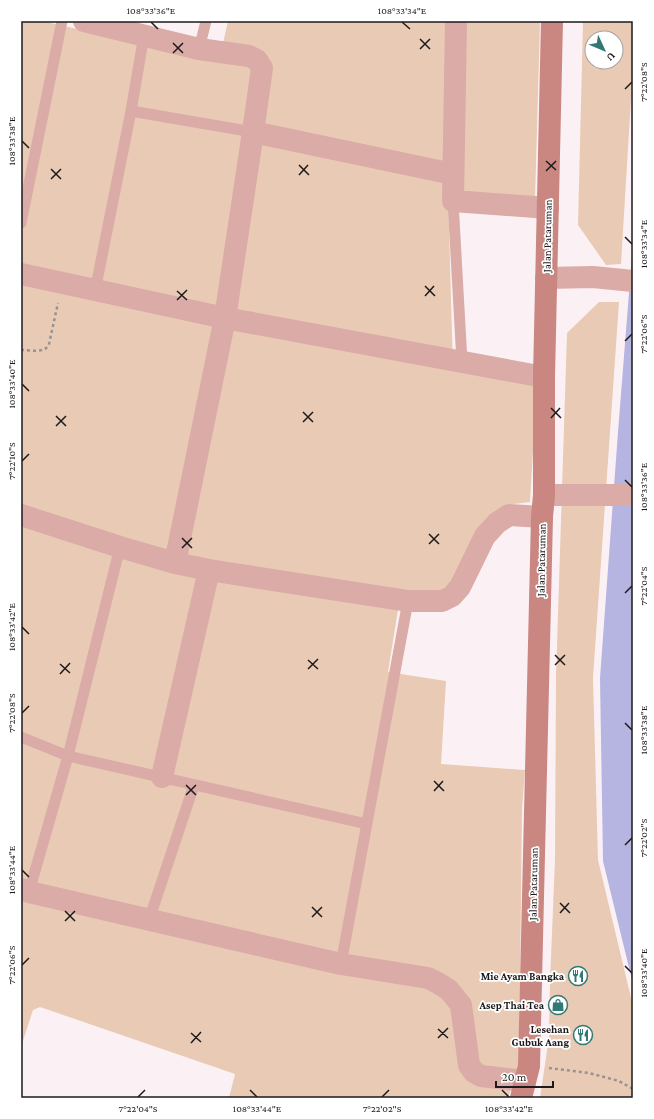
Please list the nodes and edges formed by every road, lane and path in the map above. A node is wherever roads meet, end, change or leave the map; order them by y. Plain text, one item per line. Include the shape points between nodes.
1 (62, 21) edge
2 (84, 21) edge
3 (206, 21) edge
4 (456, 21) edge
5 (552, 21) edge
6 (144, 35) junction
7 (199, 49) junction
8 (130, 111) junction
9 (253, 132) junction
10 (453, 174) junction
11 (453, 201) junction
12 (548, 208) junction
13 (21, 223) edge
14 (21, 274) edge
15 (546, 278) junction
16 (633, 281) edge
17 (62, 283) junction
18 (95, 291) junction
19 (225, 318) junction
20 (21, 350) edge
21 (462, 362) junction
22 (544, 377) junction
23 (544, 495) junction
24 (633, 495) edge
25 (21, 515) edge
26 (542, 517) junction
27 (120, 547) junction
28 (175, 563) junction
29 (209, 570) junction
30 (408, 601) junction
31 (21, 737) edge
32 (68, 756) junction
33 (162, 777) junction
34 (194, 785) junction
35 (367, 824) junction
36 (25, 890) edge
37 (149, 920) junction
38 (341, 964) junction
39 (525, 1081) edge
40 (633, 1089) edge

1 - 13 lane
2 - 6 street
3 - 7 lane
4 - 10 street
5 - 12 street, Jalan Pataruman
6 - 7 street
6 - 8 lane
7 - 9 street via 249,56 257,60 262,68
8 - 9 lane
8 - 18 lane
9 - 10 street
9 - 19 street
10 - 11 street
11 - 12 street
11 - 21 lane
12 - 15 street, Jalan Pataruman
14 - 17 street
15 - 16 street via 593,277
15 - 22 street, Jalan Pataruman
17 - 18 street
17 - 20 path via 47,349
18 - 19 street
19 - 21 street
19 - 28 street
21 - 22 street
22 - 23 street, Jalan Pataruman
23 - 24 street
23 - 26 street, Jalan Pataruman
25 - 27 street
26 - 30 street via 509,515 497,523 486,536 460,587 452,596 442,601
26 - 39 street, Jalan Pataruman
27 - 28 street
27 - 32 lane
28 - 29 street
29 - 30 street
29 - 33 street
30 - 35 lane
31 - 32 lane
32 - 33 lane
32 - 36 lane
33 - 34 lane
34 - 35 lane
34 - 37 lane
35 - 38 lane
36 - 37 street
37 - 38 street
38 - 39 street via 428,978 450,990 461,1004 469,1065 474,1072 481,1076
39 - 40 path via 589,1073 619,1081

